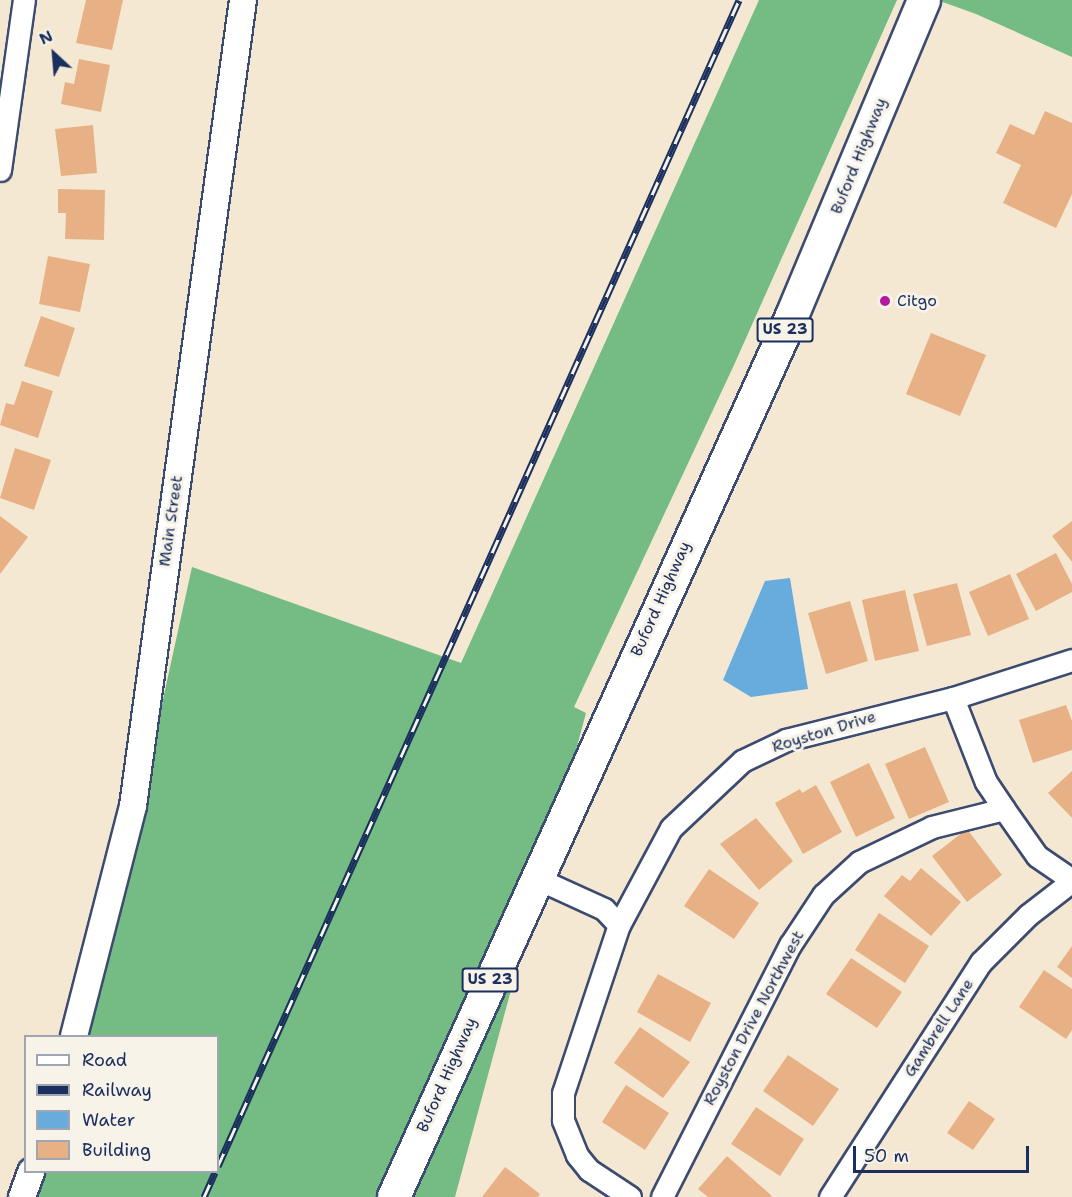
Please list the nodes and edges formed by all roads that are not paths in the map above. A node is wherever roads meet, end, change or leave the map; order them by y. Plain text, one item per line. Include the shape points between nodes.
1 (24, 0) edge
2 (243, 0) edge
3 (924, 0) edge
4 (0, 170) edge
5 (1072, 660) edge
6 (953, 698) junction
7 (1004, 809) junction
8 (536, 878) junction
9 (1072, 880) edge
10 (619, 925) junction
11 (74, 1035) edge
12 (31, 1173) edge
13 (22, 1197) edge
14 (394, 1197) edge
15 (630, 1197) edge
16 (662, 1197) edge
17 (830, 1197) edge

1 - 4 street via 16,35
2 - 11 street, Main Street via 133,806
3 - 8 main road, Buford Highway / US 23 via 792,316
5 - 6 street, Royston Drive
6 - 7 street via 986,782
6 - 10 street, Royston Drive via 823,729 742,760 671,828
7 - 9 street via 1037,856
7 - 16 street, Royston Drive Northwest via 932,827 870,857 823,895 790,945
8 - 10 street via 604,909
8 - 14 main road, Buford Highway / US 23
9 - 17 street, Gambrell Lane via 1028,915 981,962
10 - 15 street, Royston Drive via 564,1090 563,1120 577,1155 589,1170
12 - 13 street

